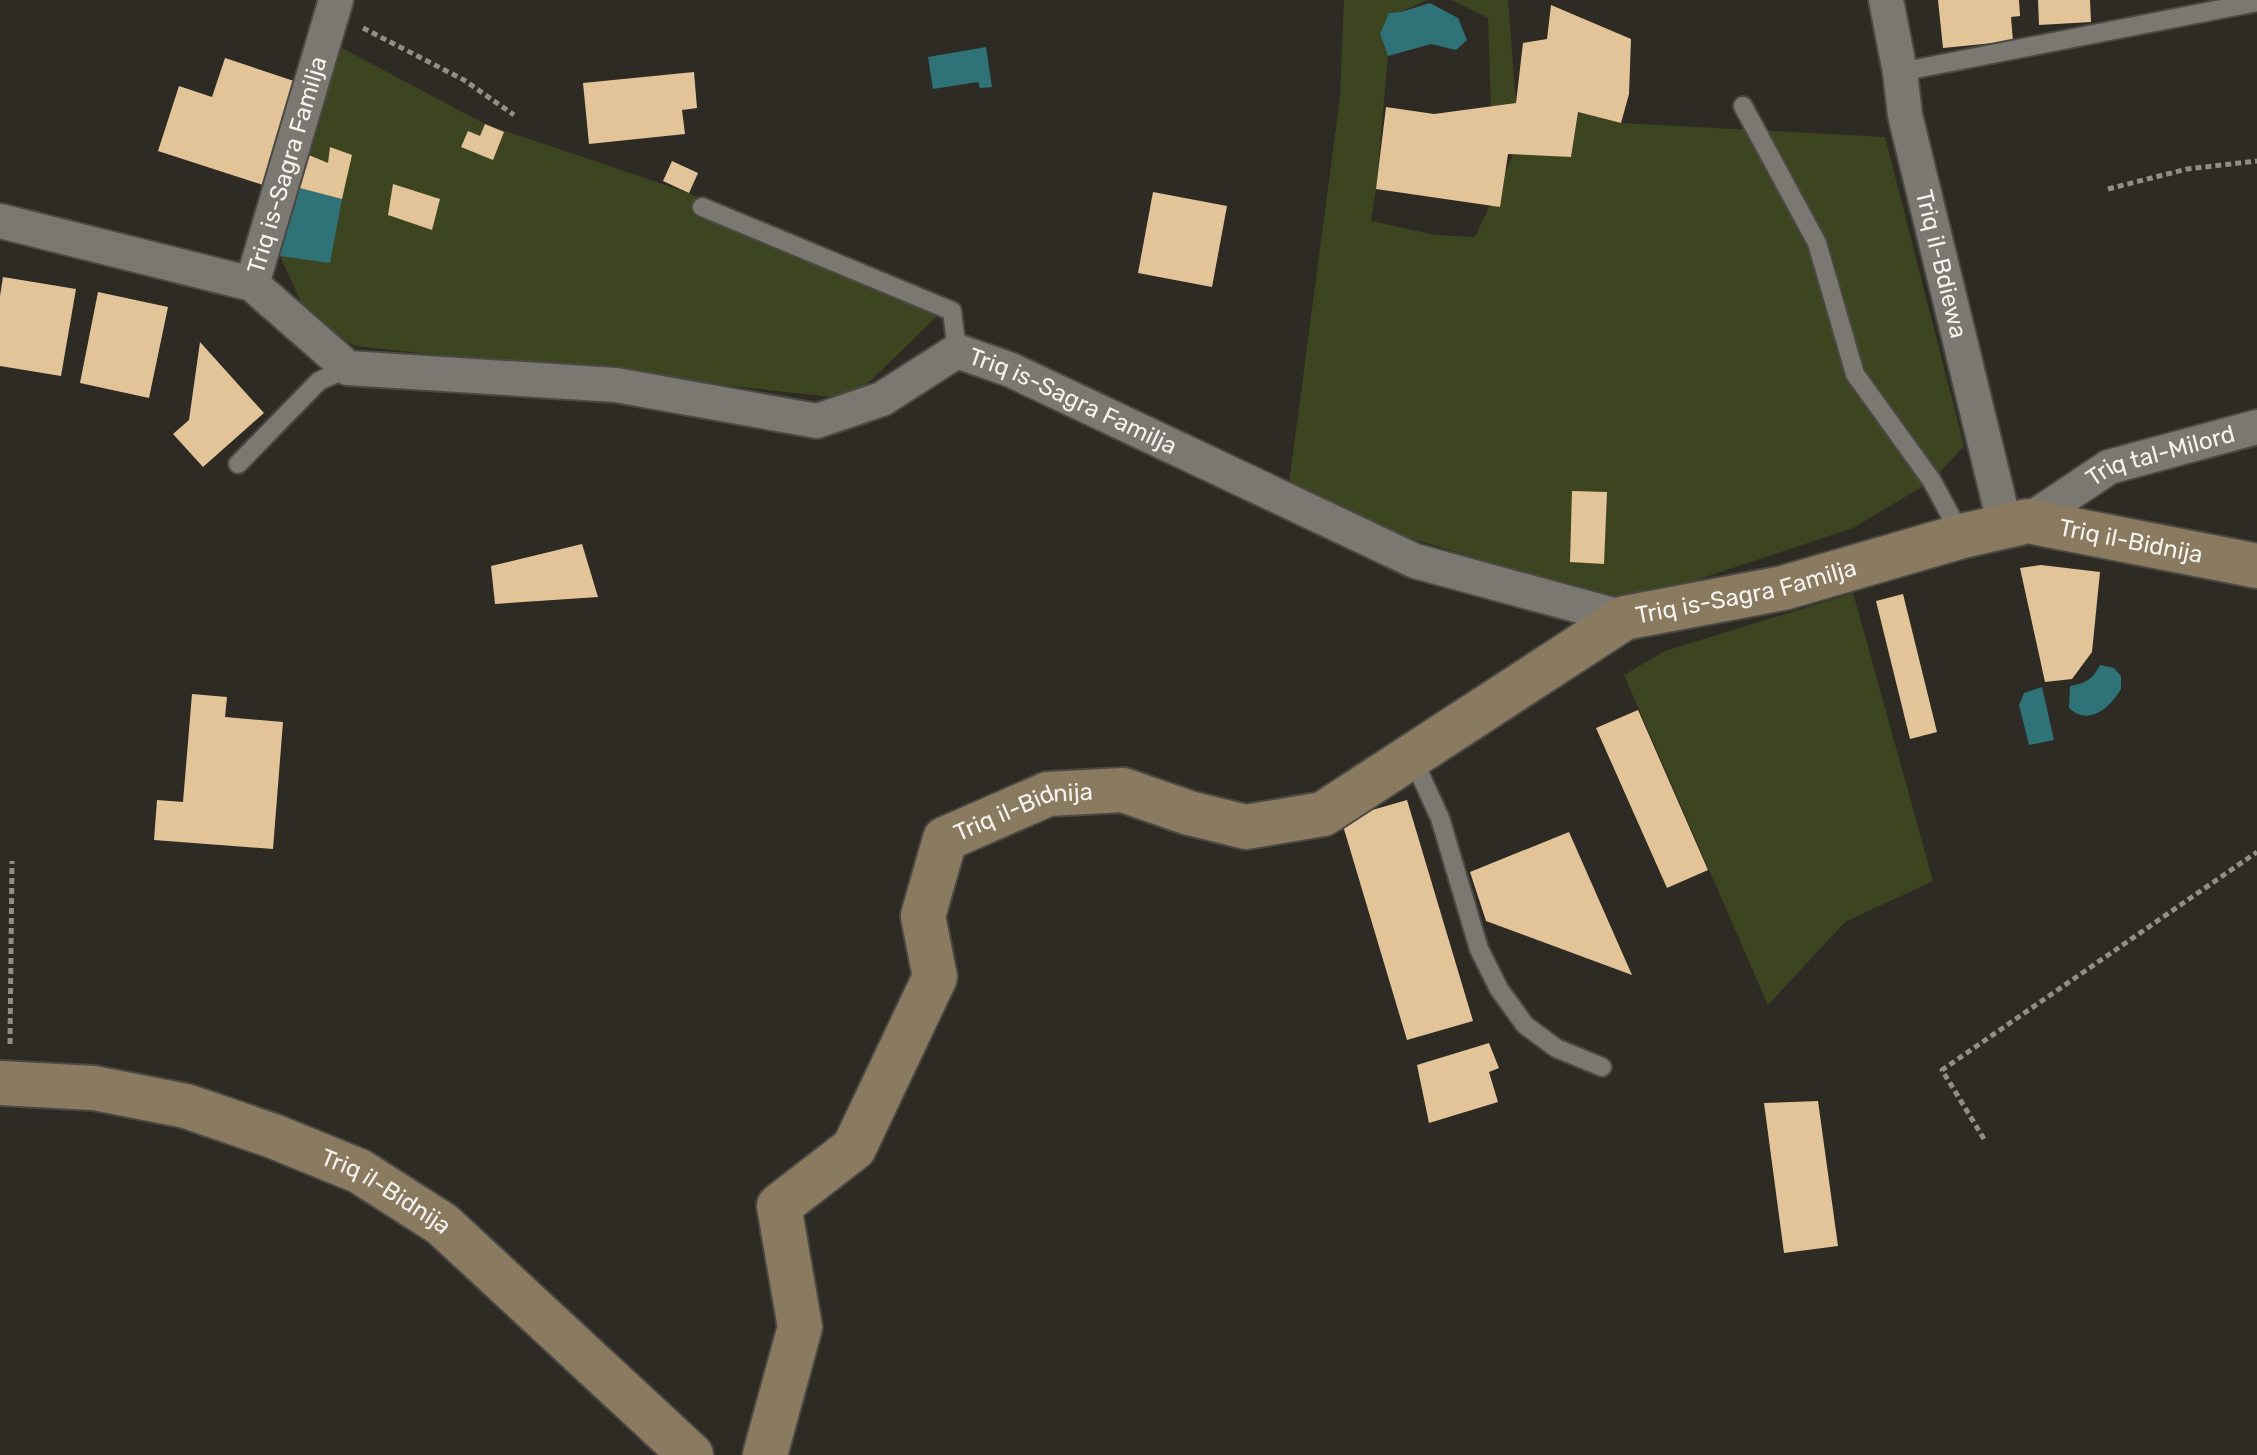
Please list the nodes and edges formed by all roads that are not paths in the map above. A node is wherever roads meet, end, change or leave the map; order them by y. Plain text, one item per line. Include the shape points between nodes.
1 (1886, 0) edge
2 (2257, 2) edge
3 (334, 6) edge
4 (1900, 72) junction
5 (1743, 106) dead end
6 (702, 207) dead end
7 (0, 221) edge
8 (252, 284) junction
9 (957, 351) junction
10 (348, 368) junction
11 (2257, 427) edge
12 (238, 464) dead end
13 (2017, 523) junction
14 (1962, 536) junction
15 (2257, 566) edge
16 (1624, 618) junction
17 (1412, 757) junction
18 (1602, 1067) dead end
19 (5, 1083) edge
20 (682, 1453) edge
21 (765, 1455) edge

1 - 4 street, Triq il-Bdiewa
2 - 4 lane
3 - 8 street, Triq is-Sagra Familja
4 - 13 street, Triq il-Bdiewa via 1905,115
5 - 14 lane via 1817,243 1855,374 1932,481
6 - 9 lane via 952,311
7 - 8 street
8 - 10 street, Triq is-Sagra Familja
9 - 10 street, Triq is-Sagra Familja via 882,399 817,421 616,385
9 - 16 street, Triq is-Sagra Familja via 1011,370 1415,561
10 - 12 lane via 319,381
11 - 13 street, Triq tal-Milord via 2109,467
13 - 14 street, Triq is-Sagra Familja
13 - 15 street, Triq il-Bidnija
14 - 16 street, Triq is-Sagra Familja via 1783,588
16 - 17 street, Triq il-Bidnija
17 - 18 lane via 1440,818 1479,949 1499,989 1525,1025 1556,1048
17 - 21 street, Triq il-Bidnija via 1323,814 1246,827 1123,790 1048,794 945,839 923,916 935,977 854,1148 779,1206 800,1327
19 - 20 street, Triq il-Bidnija via 94,1088 186,1106 359,1171 442,1224

